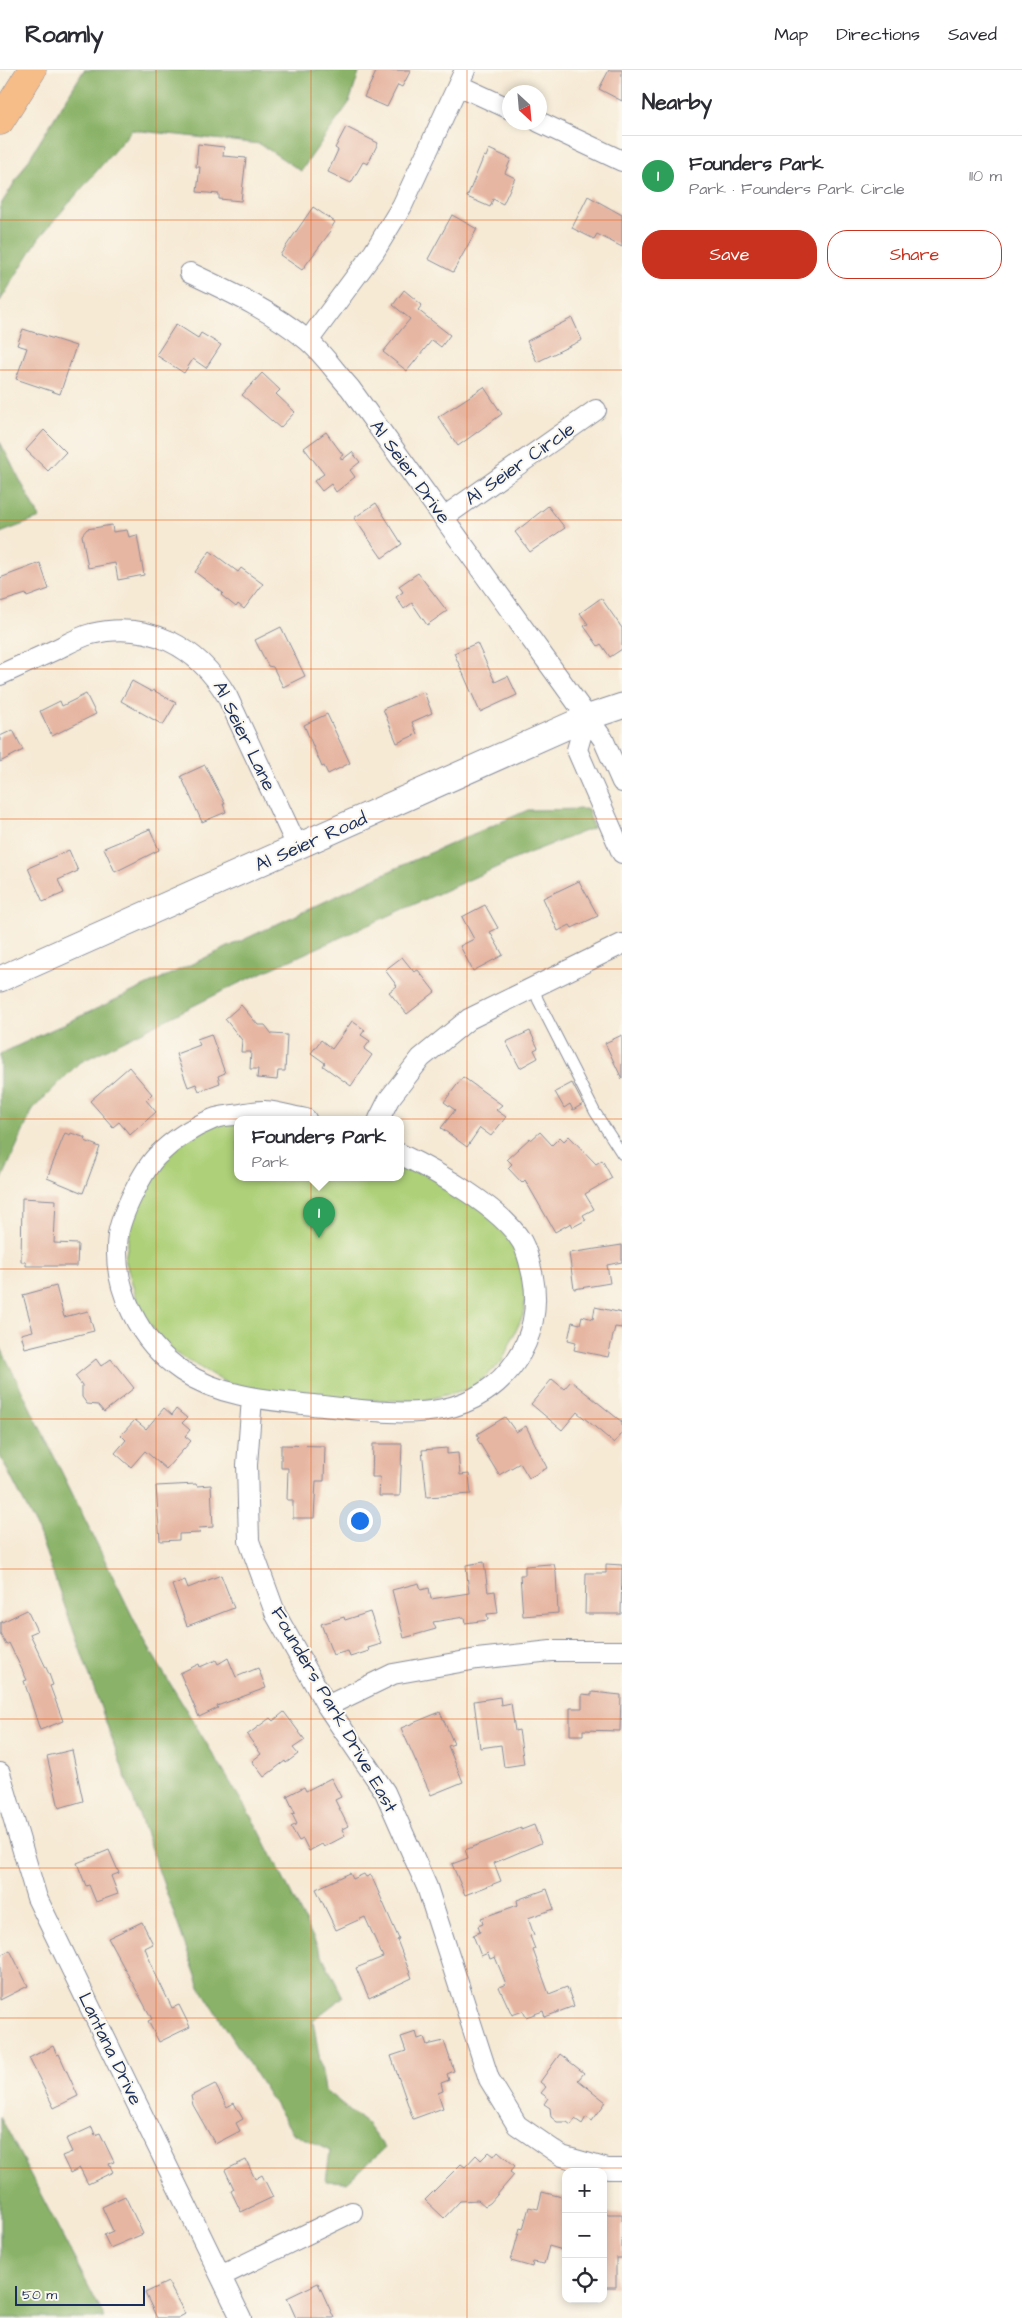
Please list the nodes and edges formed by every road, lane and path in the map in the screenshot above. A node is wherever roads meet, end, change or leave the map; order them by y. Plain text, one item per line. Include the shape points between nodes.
1 (32, 70) edge
2 (461, 78) edge
3 (502, 104) edge
4 (0, 121) edge
5 (547, 126) edge
6 (622, 161) edge
7 (190, 273) dead end
8 (308, 340) junction
9 (596, 410) dead end
10 (444, 517) junction
11 (0, 675) edge
12 (622, 706) edge
13 (586, 718) junction
14 (622, 782) edge
15 (298, 848) junction
16 (622, 853) edge
17 (622, 944) edge
18 (0, 979) edge
19 (534, 986) junction
20 (290, 1116) edge
21 (380, 1116) edge
22 (622, 1154) edge
23 (404, 1156) edge
24 (252, 1398) junction
25 (622, 1651) edge
26 (327, 1706) junction
27 (0, 1773) edge
28 (622, 2169) edge
29 (352, 2212) dead end
30 (221, 2276) junction
31 (241, 2318) edge

1 - 4 highway
2 - 3 street
2 - 8 street via 402,206 374,252
5 - 6 street
7 - 8 street, Al Seier Drive via 275,317
8 - 10 street, Al Seier Drive via 350,388
9 - 10 street, Al Seier Circle
10 - 13 street, Al Seier Drive
11 - 15 street, Al Seier Lane via 90,634 135,631 179,645 215,676 227,696
12 - 13 street, Al Seier Road
13 - 14 street, Al Seier Drive via 603,739
13 - 15 street, Al Seier Road
13 - 16 street via 577,750
15 - 18 street, Al Seier Road
17 - 19 street
19 - 21 street via 469,1019 421,1058 389,1099
19 - 22 lane via 538,1000 595,1112
20 - 24 street via 263,1111 215,1118 188,1132 155,1158 123,1216 118,1236 121,1282 142,1331 158,1351 182,1371 207,1384
23 - 24 street via 478,1200 507,1223 522,1243 535,1288 535,1317 527,1343 511,1369 468,1402 418,1412
24 - 26 street, Founders Park Drive East via 247,1465 249,1541 276,1615
25 - 26 street via 542,1652 403,1672
26 - 28 street, Founders Park Drive East via 385,1792 426,1886 489,2079 517,2125 562,2156 608,2169
27 - 30 street, Lantana Drive via 37,1898
29 - 30 street
30 - 31 street, Lantana Drive

